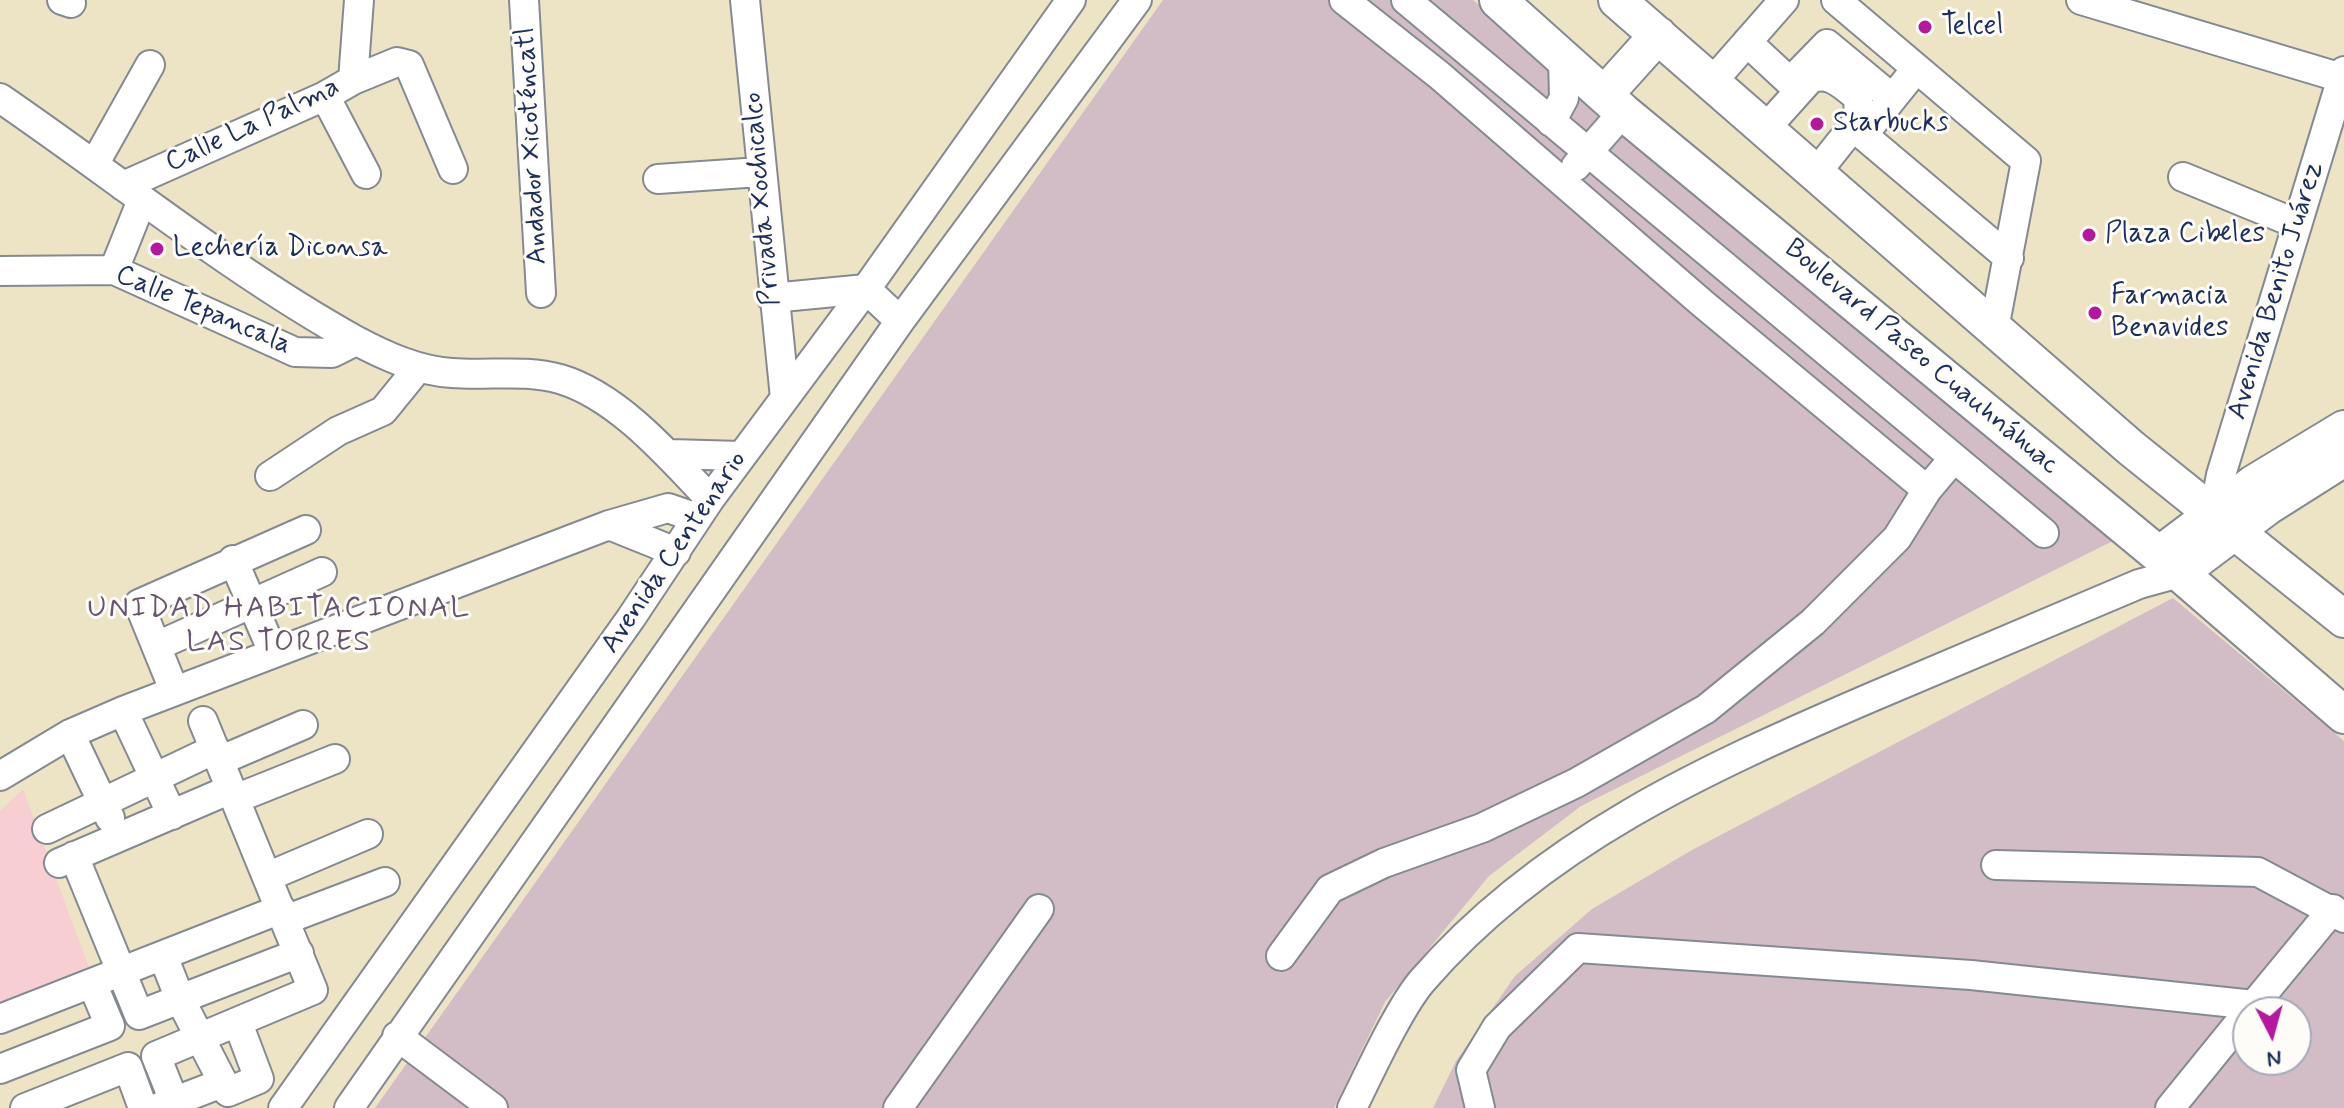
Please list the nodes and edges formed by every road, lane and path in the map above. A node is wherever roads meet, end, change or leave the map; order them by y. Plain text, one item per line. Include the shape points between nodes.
1 (359, 0) edge
2 (524, 0) edge
3 (745, 0) edge
4 (1071, 0) edge
5 (1137, 0) edge
6 (1344, 0) edge
7 (1406, 0) edge
8 (1498, 0) edge
9 (1617, 0) edge
10 (1784, 0) edge
11 (1836, 0) edge
12 (2086, 1) edge
13 (1658, 35) junction
14 (1747, 42) junction
15 (1563, 59) junction
16 (150, 65) dead end
17 (1916, 69) junction
18 (2343, 74) edge
19 (353, 80) junction
20 (1712, 82) junction
21 (325, 96) junction
22 (0, 98) edge
23 (1892, 98) junction
24 (1614, 103) junction
25 (1551, 122) junction
26 (1765, 129) junction
27 (1587, 152) junction
28 (95, 163) junction
29 (453, 169) dead end
30 (760, 172) junction
31 (1816, 173) junction
32 (366, 174) dead end
33 (2183, 177) dead end
34 (658, 179) dead end
35 (1564, 183) junction
36 (133, 193) junction
37 (2297, 224) junction
38 (2009, 258) junction
39 (114, 270) junction
40 (0, 271) edge
41 (866, 289) junction
42 (541, 293) dead end
43 (772, 298) junction
44 (900, 321) junction
45 (1994, 329) junction
46 (356, 341) junction
47 (418, 368) junction
48 (785, 398) junction
49 (2344, 429) edge
50 (670, 454) junction
51 (741, 456) junction
52 (1954, 458) junction
53 (2344, 458) edge
54 (270, 476) dead end
55 (1927, 490) junction
56 (704, 508) junction
57 (2225, 520) junction
58 (609, 525) junction
59 (306, 530) dead end
60 (2044, 533) dead end
61 (676, 552) junction
62 (233, 560) junction
63 (2159, 571) junction
64 (322, 572) dead end
65 (253, 604) junction
66 (631, 618) junction
67 (2344, 619) edge
68 (157, 646) junction
69 (669, 647) junction
70 (273, 652) junction
71 (174, 690) junction
72 (123, 711) junction
73 (2344, 715) edge
74 (203, 721) dead end
75 (303, 725) dead end
76 (70, 734) junction
77 (217, 755) junction
78 (335, 759) dead end
79 (0, 776) edge
80 (156, 777) junction
81 (233, 794) junction
82 (103, 802) junction
83 (172, 815) junction
84 (47, 829) dead end
85 (368, 834) dead end
86 (119, 837) junction
87 (1996, 865) dead end
88 (267, 877) junction
89 (385, 882) dead end
90 (1039, 909) dead end
91 (2338, 914) edge
92 (283, 915) junction
93 (299, 953) junction
94 (163, 956) junction
95 (1281, 956) dead end
96 (121, 972) junction
97 (92, 983) junction
98 (2263, 996) edge
99 (180, 999) junction
100 (2232, 1008) edge
101 (0, 1019) edge
102 (238, 1023) junction
103 (2232, 1032) edge
104 (397, 1036) junction
105 (200, 1038) junction
106 (2, 1063) edge
107 (222, 1083) junction
108 (166, 1105) edge
109 (23, 1108) edge
110 (143, 1108) edge
111 (283, 1108) edge
112 (349, 1108) edge
113 (493, 1108) edge
114 (898, 1108) edge
115 (1352, 1108) edge
116 (1480, 1108) edge
117 (2170, 1108) edge

1 - 19 street, Calle La Palma
2 - 42 street, Andador Xicoténcatl
3 - 30 street, Privada Xochicalco
4 - 41 street, Avenida Centenario
5 - 44 street, Avenida Centenario
6 - 35 street
7 - 25 street
8 - 15 main road, Boulevard Paseo Cuauhnáhuac
9 - 13 main road
10 - 14 street
11 - 17 street
12 - 18 street
13 - 20 main road
13 - 24 main road
14 - 20 street
14 - 23 street via 1790,82 1827,44
15 - 24 main road, Boulevard Paseo Cuauhnáhuac
15 - 25 street via 1564,98
16 - 28 street
17 - 23 street
17 - 38 street via 2026,161
18 - 37 street, Avenida Benito Juárez
19 - 21 street, Calle La Palma
19 - 29 street via 397,62 409,65
20 - 26 main road
21 - 32 street
21 - 36 street, Calle La Palma
22 - 28 street
23 - 38 street via 1863,135
24 - 27 street
24 - 63 main road, Boulevard Paseo Cuauhnáhuac
25 - 27 street
26 - 31 main road
26 - 31 street via 1819,75 1829,76 1858,97 1859,119
27 - 35 street
27 - 52 street
28 - 36 street
30 - 34 street
30 - 43 street, Privada Xochicalco
31 - 45 main road
33 - 37 street
35 - 55 street
36 - 39 street
36 - 46 street
37 - 57 street, Avenida Benito Juárez via 2221,475
38 - 45 street
39 - 40 street, Calle Tepancala
39 - 46 street, Calle Tepancala via 295,352 332,353
41 - 43 street
41 - 44 street
41 - 48 street, Avenida Centenario
43 - 48 street, Privada Xochicalco
44 - 69 street, Avenida Centenario
45 - 57 main road via 2131,448
46 - 47 street
47 - 50 street via 561,379 593,394
47 - 54 street via 383,411 338,431
48 - 51 street, Avenida Centenario
49 - 57 main road via 2253,484
50 - 51 street
50 - 56 street
51 - 56 street, Avenida Centenario
52 - 55 street
52 - 60 street
53 - 57 main road
55 - 95 street via 1897,538 1823,611 1706,709 1576,783 1482,828 1384,863 1330,889
56 - 58 street via 668,508
56 - 61 street, Avenida Centenario
57 - 63 main road
57 - 67 main road
58 - 61 street
58 - 70 street
59 - 62 street
61 - 66 street, Avenida Centenario
62 - 65 street
62 - 68 street via 139,604
63 - 73 main road, Boulevard Paseo Cuauhnáhuac
63 - 115 street via 1742,753 1609,824 1491,909 1420,984
64 - 65 street
65 - 68 street
65 - 70 street
66 - 69 street
66 - 111 street, Avenida Centenario
68 - 71 street
69 - 104 street, Avenida Centenario
70 - 71 street
71 - 72 street
72 - 76 street
72 - 80 street
74 - 77 street
75 - 77 street
76 - 79 street
76 - 82 street
77 - 80 street
77 - 81 street
78 - 81 street
80 - 82 street
80 - 83 street
81 - 83 street
81 - 88 street
82 - 84 street
82 - 86 street
83 - 86 street
85 - 88 street
86 - 96 street via 66,860
87 - 91 street via 2258,872
88 - 92 street
89 - 92 street
90 - 114 street
91 - 98 street
92 - 93 street
92 - 94 street
93 - 99 street
93 - 102 street via 313,992
94 - 96 street
94 - 99 street
96 - 97 street
96 - 99 street via 139,1015
97 - 101 street
97 - 106 street via 110,1026
99 - 105 street
100 - 116 street via 1971,975 1578,948 1497,1027 1471,1070
102 - 105 street
102 - 107 street via 259,1080 230,1092
103 - 117 street
104 - 112 street, Avenida Centenario
104 - 113 street
105 - 107 street
105 - 108 street via 156,1056
106 - 109 street
107 - 108 street
109 - 110 street via 128,1067

